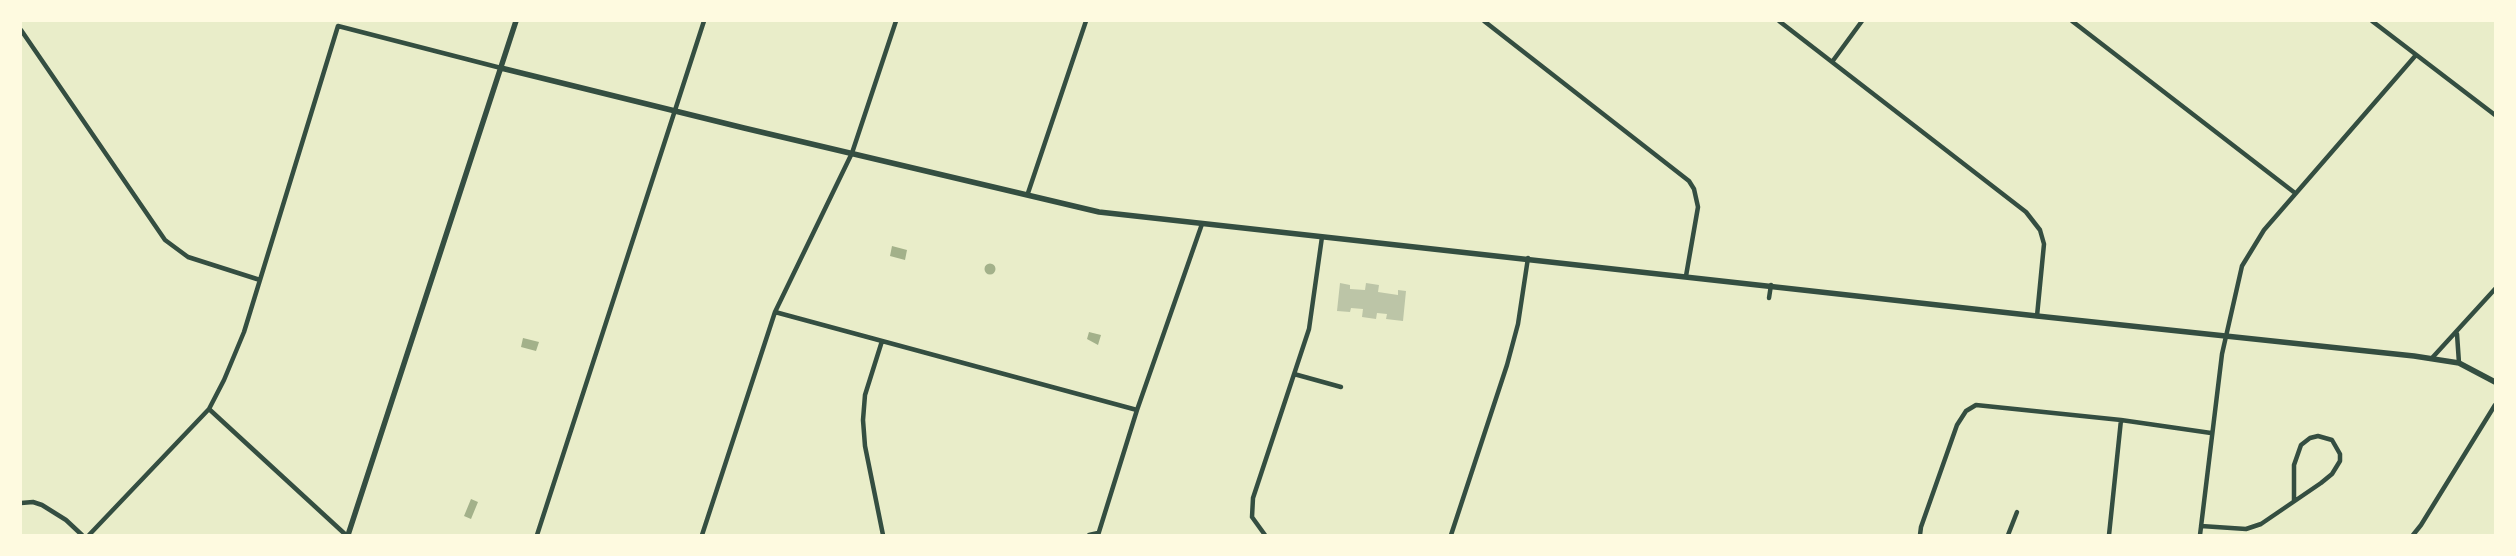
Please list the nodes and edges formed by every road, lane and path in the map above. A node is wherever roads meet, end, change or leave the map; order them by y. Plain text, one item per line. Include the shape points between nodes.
1 (516, 21) edge
2 (704, 21) edge
3 (896, 21) edge
4 (1086, 21) edge
5 (1484, 21) edge
6 (1779, 21) edge
7 (1862, 21) edge
8 (2072, 21) edge
9 (2372, 21) edge
10 (337, 24) edge
11 (21, 30) edge
12 (2416, 55) junction
13 (1832, 62) junction
14 (501, 68) junction
15 (675, 111) junction
16 (2495, 115) edge
17 (852, 153) junction
18 (1028, 193) junction
19 (2295, 193) junction
20 (1202, 224) junction
21 (1322, 237) junction
22 (1528, 258) junction
23 (1686, 276) junction
24 (260, 280) junction
25 (1771, 285) junction
26 (2495, 289) edge
27 (1769, 298) dead end
28 (775, 312) junction
29 (2036, 316) junction
30 (2457, 334) junction
31 (2225, 336) junction
32 (882, 340) junction
33 (2432, 358) junction
34 (2459, 364) junction
35 (1294, 374) junction
36 (2495, 382) edge
37 (1341, 388) dead end
38 (2495, 404) edge
39 (208, 409) junction
40 (1138, 410) junction
41 (2121, 420) junction
42 (2212, 433) junction
43 (2294, 501) junction
44 (21, 503) edge
45 (2017, 512) dead end
46 (2201, 526) junction
47 (1098, 534) edge
48 (82, 535) edge
49 (89, 535) edge
50 (347, 535) edge
51 (537, 535) edge
52 (702, 535) edge
53 (883, 535) edge
54 (1089, 535) edge
55 (1265, 535) edge
56 (1452, 535) edge
57 (1920, 535) edge
58 (2008, 535) edge
59 (2109, 535) edge
60 (2200, 535) edge
61 (2413, 535) edge

1 - 14 street
2 - 15 street
3 - 17 street
4 - 18 street
5 - 23 street via 1689,181 1698,207
6 - 13 street
7 - 13 street
8 - 19 street
9 - 12 street
10 - 14 street
10 - 24 street
11 - 24 street via 165,240 188,257
12 - 16 street
12 - 19 street
13 - 29 street via 1994,185 2034,222 2044,244
14 - 15 street
14 - 50 street
15 - 17 street
15 - 51 street
17 - 18 street
17 - 28 street
18 - 20 street via 1084,209
19 - 31 street via 2247,255 2238,277
20 - 21 street
20 - 40 street
21 - 22 street
21 - 35 street via 1311,322
22 - 23 street
22 - 56 street via 1518,324 1507,365
23 - 25 street
24 - 39 street via 244,332
25 - 27 street
25 - 29 street
26 - 30 street
28 - 32 street
28 - 52 street
29 - 31 street
30 - 33 street
30 - 34 street
31 - 33 street
31 - 42 street
32 - 40 street
32 - 53 street via 865,395 862,420
33 - 34 street
34 - 36 street
35 - 37 street
35 - 55 street via 1252,504 1254,522
38 - 61 street
39 - 49 street
39 - 50 street
40 - 47 street
41 - 42 street
41 - 57 street via 1985,405 1972,407 1957,425 1920,527
41 - 59 street
42 - 46 street
43 - 43 street via 2337,468 2340,454 2332,440 2318,436 2300,445 2294,465
43 - 46 street via 2261,524 2246,530
44 - 48 street via 42,504
45 - 58 street
46 - 60 street
47 - 54 street

